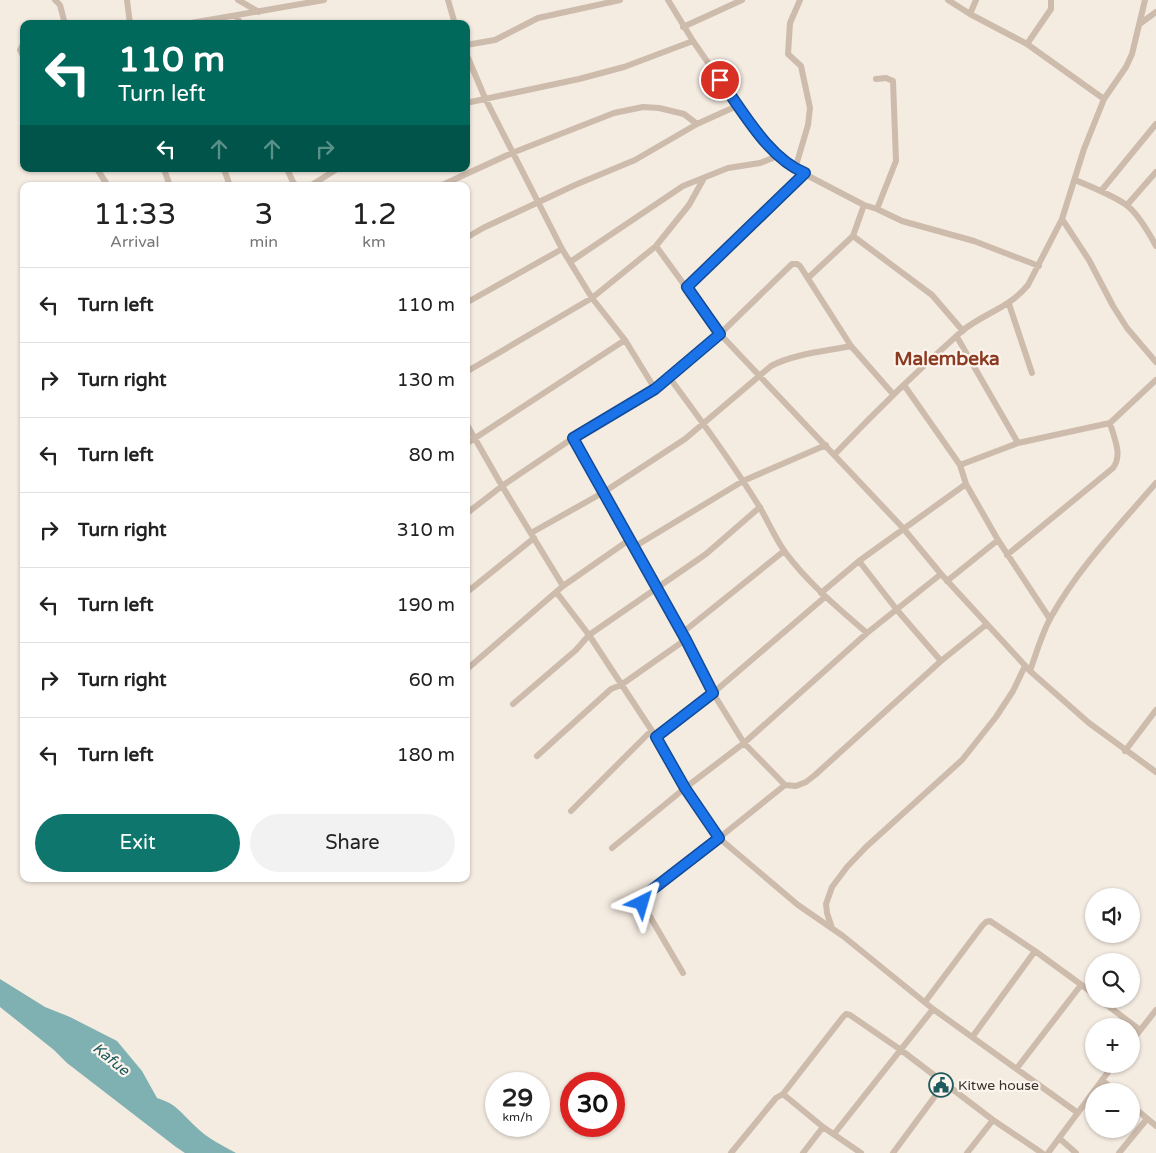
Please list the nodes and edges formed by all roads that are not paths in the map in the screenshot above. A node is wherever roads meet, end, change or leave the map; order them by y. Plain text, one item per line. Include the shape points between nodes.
1 (55, 0) edge
2 (127, 0) edge
3 (238, 0) edge
4 (324, 0) edge
5 (448, 0) edge
6 (620, 0) edge
7 (668, 0) edge
8 (742, 0) edge
9 (800, 0) edge
10 (948, 0) edge
11 (976, 0) edge
12 (1051, 0) edge
13 (1145, 0) edge
14 (311, 1) edge
15 (259, 12) junction
16 (1156, 12) edge
17 (970, 14) junction
18 (237, 16) junction
19 (64, 20) edge
20 (130, 20) edge
21 (211, 20) edge
22 (238, 20) edge
23 (455, 20) edge
24 (1141, 23) junction
25 (683, 27) junction
26 (693, 41) junction
27 (470, 44) edge
28 (1027, 44) junction
29 (470, 62) edge
30 (876, 79) dead end
31 (485, 98) junction
32 (1104, 99) junction
33 (470, 101) edge
34 (738, 106) junction
35 (697, 124) junction
36 (1156, 124) edge
37 (512, 153) junction
38 (778, 156) junction
39 (795, 169) junction
40 (332, 172) edge
41 (1156, 172) edge
42 (805, 173) junction
43 (704, 178) junction
44 (1075, 180) junction
45 (316, 182) edge
46 (449, 182) edge
47 (1101, 191) junction
48 (539, 203) junction
49 (864, 205) junction
50 (1127, 205) junction
51 (876, 209) junction
52 (1062, 218) junction
53 (470, 236) edge
54 (854, 236) junction
55 (656, 246) junction
56 (1156, 246) edge
57 (562, 249) junction
58 (570, 262) junction
59 (1039, 266) junction
60 (808, 278) junction
61 (687, 287) junction
62 (592, 298) junction
63 (470, 301) edge
64 (1009, 304) junction
65 (963, 331) junction
66 (720, 334) junction
67 (957, 337) junction
68 (626, 340) junction
69 (851, 346) junction
70 (1156, 362) edge
71 (470, 370) edge
72 (1032, 373) dead end
73 (760, 376) junction
74 (669, 377) junction
75 (1156, 380) edge
76 (904, 385) junction
77 (655, 389) junction
78 (893, 394) junction
79 (704, 424) junction
80 (1110, 424) junction
81 (470, 430) edge
82 (474, 438) junction
83 (573, 438) junction
84 (470, 441) edge
85 (1018, 443) junction
86 (826, 445) junction
87 (835, 454) junction
88 (960, 465) junction
89 (743, 481) junction
90 (1156, 483) edge
91 (966, 484) junction
92 (502, 486) junction
93 (604, 492) junction
94 (760, 507) junction
95 (470, 511) edge
96 (903, 528) junction
97 (532, 535) junction
98 (629, 540) junction
99 (998, 540) junction
100 (634, 547) junction
101 (784, 551) junction
102 (1007, 555) junction
103 (859, 561) junction
104 (941, 574) junction
105 (947, 581) junction
106 (563, 586) junction
107 (657, 588) junction
108 (470, 589) edge
109 (557, 593) junction
110 (823, 595) junction
111 (897, 610) junction
112 (1050, 619) junction
113 (986, 624) junction
114 (682, 633) junction
115 (867, 633) junction
116 (589, 635) junction
117 (686, 640) junction
118 (941, 660) junction
119 (470, 667) edge
120 (1027, 668) junction
121 (621, 685) junction
122 (713, 693) junction
123 (513, 704) dead end
124 (1156, 710) edge
125 (651, 731) junction
126 (656, 737) junction
127 (744, 744) junction
128 (1126, 751) junction
129 (537, 756) dead end
130 (1156, 772) edge
131 (785, 785) junction
132 (685, 788) junction
133 (571, 811) dead end
134 (719, 838) junction
135 (612, 848) dead end
136 (832, 928) junction
137 (1035, 951) junction
138 (683, 973) dead end
139 (1081, 985) junction
140 (1085, 988) edge
141 (925, 1002) junction
142 (1112, 1008) edge
143 (933, 1009) junction
144 (1156, 1010) edge
145 (1125, 1018) edge
146 (1140, 1030) edge
147 (973, 1036) junction
148 (901, 1050) junction
149 (1017, 1068) junction
150 (1107, 1073) edge
151 (1102, 1080) junction
152 (1105, 1083) edge
153 (944, 1084) junction
154 (784, 1094) junction
155 (1140, 1112) edge
156 (1078, 1113) junction
157 (1147, 1118) junction
158 (993, 1120) junction
159 (1156, 1126) edge
160 (823, 1127) junction
161 (834, 1134) junction
162 (1059, 1138) junction
163 (731, 1153) edge
164 (803, 1153) edge
165 (861, 1153) edge
166 (893, 1153) edge
167 (967, 1153) edge
168 (1042, 1153) edge
169 (1048, 1153) edge
170 (1076, 1153) edge
171 (1119, 1153) edge

1 - 19 street via 60,5
2 - 20 street
3 - 15 street
4 - 14 street
5 - 23 street
6 - 27 street via 538,18 495,40
7 - 25 street
8 - 25 street
9 - 39 street via 790,23 788,54 801,66 810,116
10 - 17 street
11 - 17 street
12 - 28 street via 1051,9
13 - 24 street
14 - 15 street
15 - 18 street
16 - 24 street
17 - 28 street
18 - 21 street
18 - 22 street
24 - 32 street via 1126,67
25 - 26 street
26 - 31 street via 624,67
26 - 34 street
28 - 32 street
29 - 31 street
30 - 51 street via 893,81 897,153 894,170
31 - 33 street
31 - 37 street
32 - 44 street
34 - 35 street
34 - 38 street
35 - 37 street via 684,114 643,107 614,113
35 - 48 street via 634,160
36 - 47 street
37 - 46 street
37 - 48 street
38 - 39 street
38 - 43 street via 760,163 728,168
39 - 42 street
40 - 45 street
41 - 50 street
42 - 49 street
42 - 61 street
43 - 55 street via 689,205
43 - 58 street via 683,186
44 - 47 street
44 - 52 street
47 - 50 street
48 - 53 street
48 - 57 street
49 - 51 street
49 - 54 street
50 - 56 street
51 - 59 street via 902,221 974,241
52 - 59 street
52 - 70 street via 1127,328
54 - 60 street
54 - 65 street via 932,295
55 - 61 street
55 - 62 street
57 - 58 street
57 - 63 street
58 - 62 street
59 - 64 street via 1028,285
60 - 66 street via 800,266 792,264
60 - 69 street
61 - 66 street
62 - 68 street
62 - 71 street
64 - 65 street
64 - 72 street
65 - 67 street
66 - 73 street
66 - 74 street
67 - 76 street
67 - 85 street
68 - 77 street
68 - 82 street
69 - 73 street via 778,361
69 - 78 street
73 - 79 street
73 - 86 street
74 - 77 street
74 - 79 street
75 - 80 street
76 - 78 street
76 - 88 street
77 - 83 street
78 - 87 street
79 - 89 street
79 - 93 street via 685,440
80 - 85 street
80 - 102 street via 1118,462
81 - 82 street
82 - 84 street
82 - 92 street
83 - 92 street
83 - 93 street
85 - 88 street
86 - 87 street
86 - 89 street
87 - 96 street
88 - 91 street
89 - 94 street
89 - 100 street
90 - 112 street via 1087,563
91 - 96 street
91 - 99 street
92 - 95 street
92 - 97 street
93 - 97 street
93 - 98 street
94 - 101 street
94 - 107 street via 720,544
96 - 103 street
96 - 104 street
97 - 106 street
97 - 108 street
98 - 100 street
98 - 106 street
99 - 102 street
99 - 105 street
100 - 107 street
101 - 110 street
101 - 114 street
102 - 112 street
103 - 110 street
103 - 111 street
104 - 105 street
104 - 111 street
105 - 113 street
106 - 109 street
107 - 114 street
107 - 116 street
109 - 116 street
109 - 119 street
110 - 115 street
110 - 122 street
111 - 115 street
111 - 118 street
112 - 120 street
113 - 118 street
113 - 120 street
114 - 117 street
115 - 127 street
116 - 121 street
116 - 123 street
117 - 121 street
117 - 122 street
118 - 131 street via 815,775 796,786
120 - 128 street
120 - 136 street via 996,717 962,760 847,867 832,887 826,904
121 - 125 street
121 - 129 street via 611,689
122 - 126 street
122 - 127 street
124 - 128 street
125 - 126 street
125 - 133 street
126 - 132 street
127 - 131 street
127 - 132 street
128 - 130 street
131 - 134 street
132 - 134 street
132 - 135 street
134 - 136 street via 798,905
134 - 138 street via 642,899 644,908
136 - 141 street
137 - 139 street
137 - 141 street via 986,922
137 - 147 street
139 - 140 street
139 - 149 street
141 - 143 street
142 - 145 street
143 - 147 street
143 - 148 street
144 - 146 street
147 - 149 street
148 - 153 street
148 - 154 street via 846,1014
148 - 161 street
149 - 156 street
150 - 151 street
151 - 152 street
151 - 156 street
153 - 158 street
153 - 166 street
154 - 160 street
154 - 163 street via 776,1098
155 - 157 street
156 - 162 street
157 - 159 street
157 - 171 street
158 - 167 street
158 - 168 street
160 - 161 street
160 - 164 street
161 - 165 street
162 - 169 street
162 - 170 street

